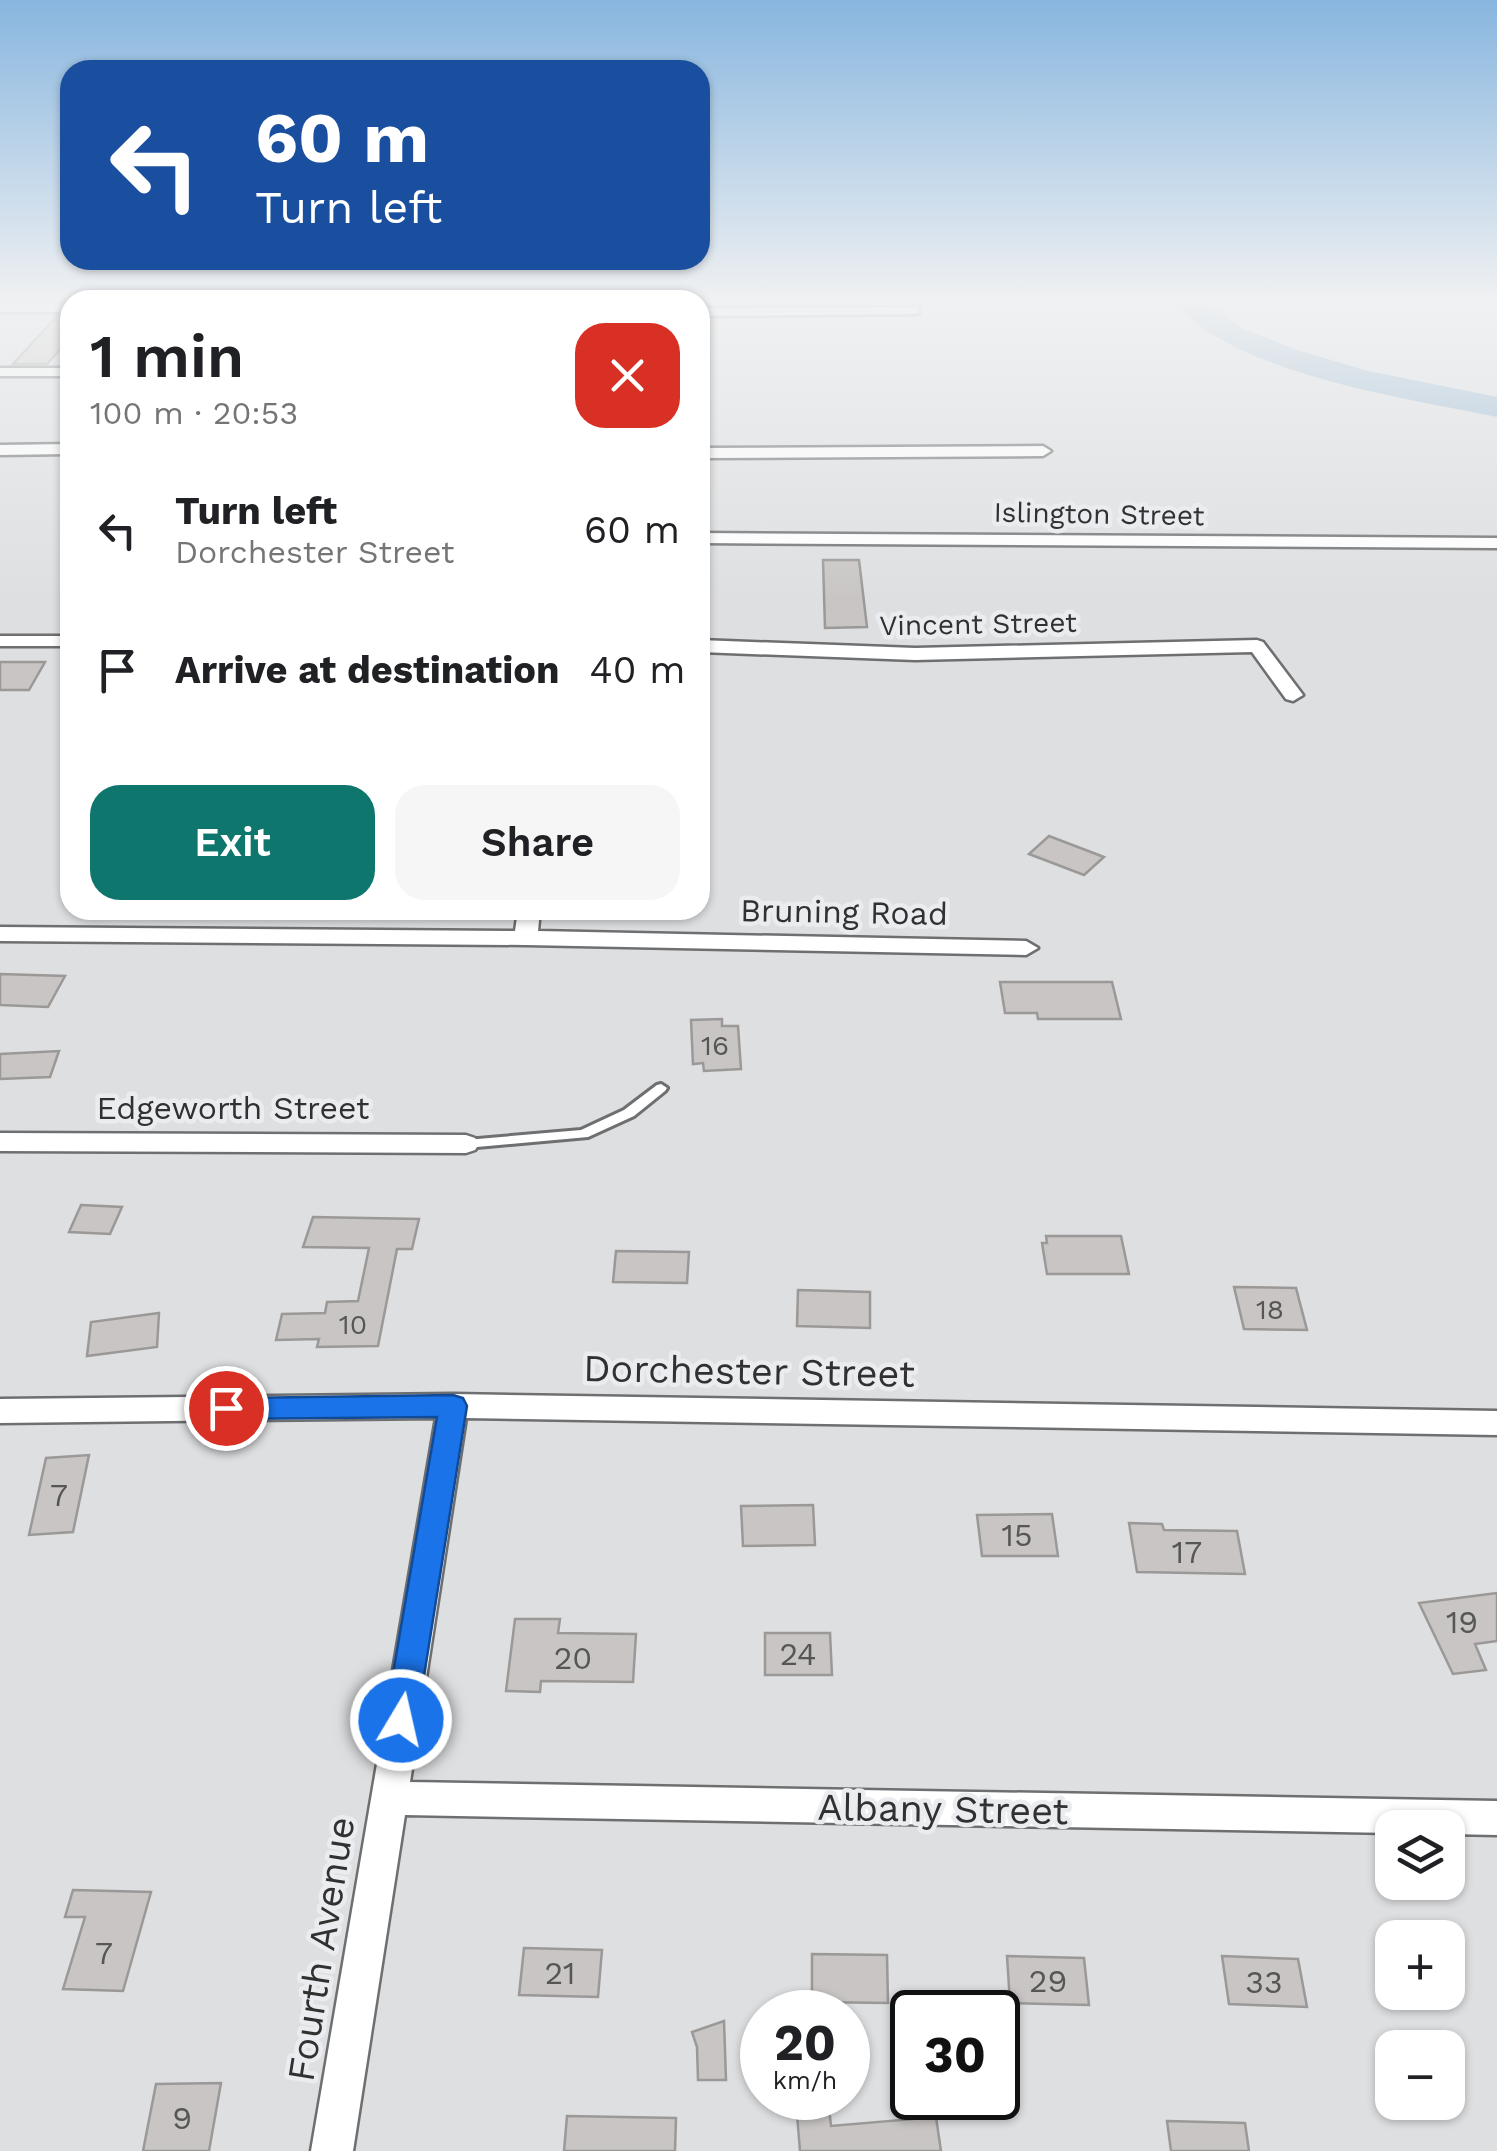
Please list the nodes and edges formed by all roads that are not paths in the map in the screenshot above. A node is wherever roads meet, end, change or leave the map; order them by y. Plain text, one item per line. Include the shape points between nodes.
1 (60, 449) edge
2 (0, 450) edge
3 (1043, 451) dead end
4 (710, 453) edge
5 (710, 538) edge
6 (1497, 543) edge
7 (0, 641) edge
8 (60, 641) edge
9 (710, 646) edge
10 (1293, 695) dead end
11 (528, 920) edge
12 (0, 934) edge
13 (526, 938) junction
14 (1026, 948) dead end
15 (662, 1088) dead end
16 (0, 1142) edge
17 (466, 1144) joint
18 (453, 1406) junction
19 (0, 1411) edge
20 (1497, 1423) edge
21 (388, 1798) junction
22 (1497, 1818) edge
23 (332, 2151) edge

1 - 2 street
3 - 4 street
5 - 6 street, Islington Street
7 - 8 street
9 - 10 street, Vincent Street via 915,654 1257,646
11 - 13 street
12 - 13 street, Bruning Road
13 - 14 street, Bruning Road
15 - 17 lane via 583,1134
16 - 17 street, Edgeworth Street
18 - 19 street, Dorchester Street
18 - 20 street, Dorchester Street
18 - 21 street, Fourth Avenue
21 - 22 street, Albany Street
21 - 23 street, Fourth Avenue

